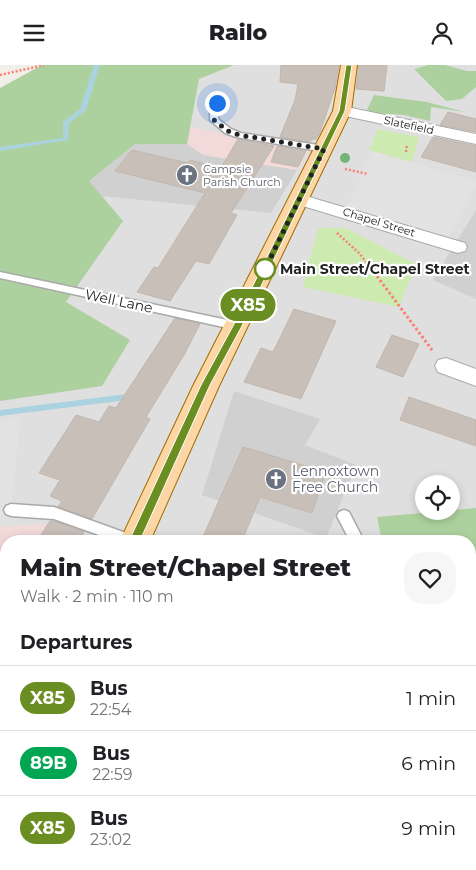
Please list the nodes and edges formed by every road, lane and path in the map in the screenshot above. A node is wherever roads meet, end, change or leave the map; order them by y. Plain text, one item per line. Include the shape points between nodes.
1 (44, 65) edge
2 (349, 65) edge
3 (0, 75) edge
4 (217, 103) dead end
5 (342, 111) junction
6 (476, 139) edge
7 (324, 149) junction
8 (345, 169) dead end
9 (368, 174) dead end
10 (299, 199) junction
11 (458, 247) dead end
12 (0, 275) edge
13 (237, 326) junction
14 (446, 366) joint
15 (476, 378) edge
16 (11, 510) dead end
17 (344, 515) dead end
18 (116, 535) edge
19 (136, 535) edge
20 (354, 535) edge

1 - 3 path
2 - 5 main road
4 - 7 lane via 214,120 228,131
5 - 6 street, Slatefield
5 - 7 main road
7 - 10 main road
8 - 9 path
10 - 11 street, Chapel Street
10 - 13 main road
10 - 14 path via 360,254
12 - 13 lane, Well Lane
13 - 19 main road
14 - 15 street
16 - 18 lane via 54,513
17 - 20 lane

